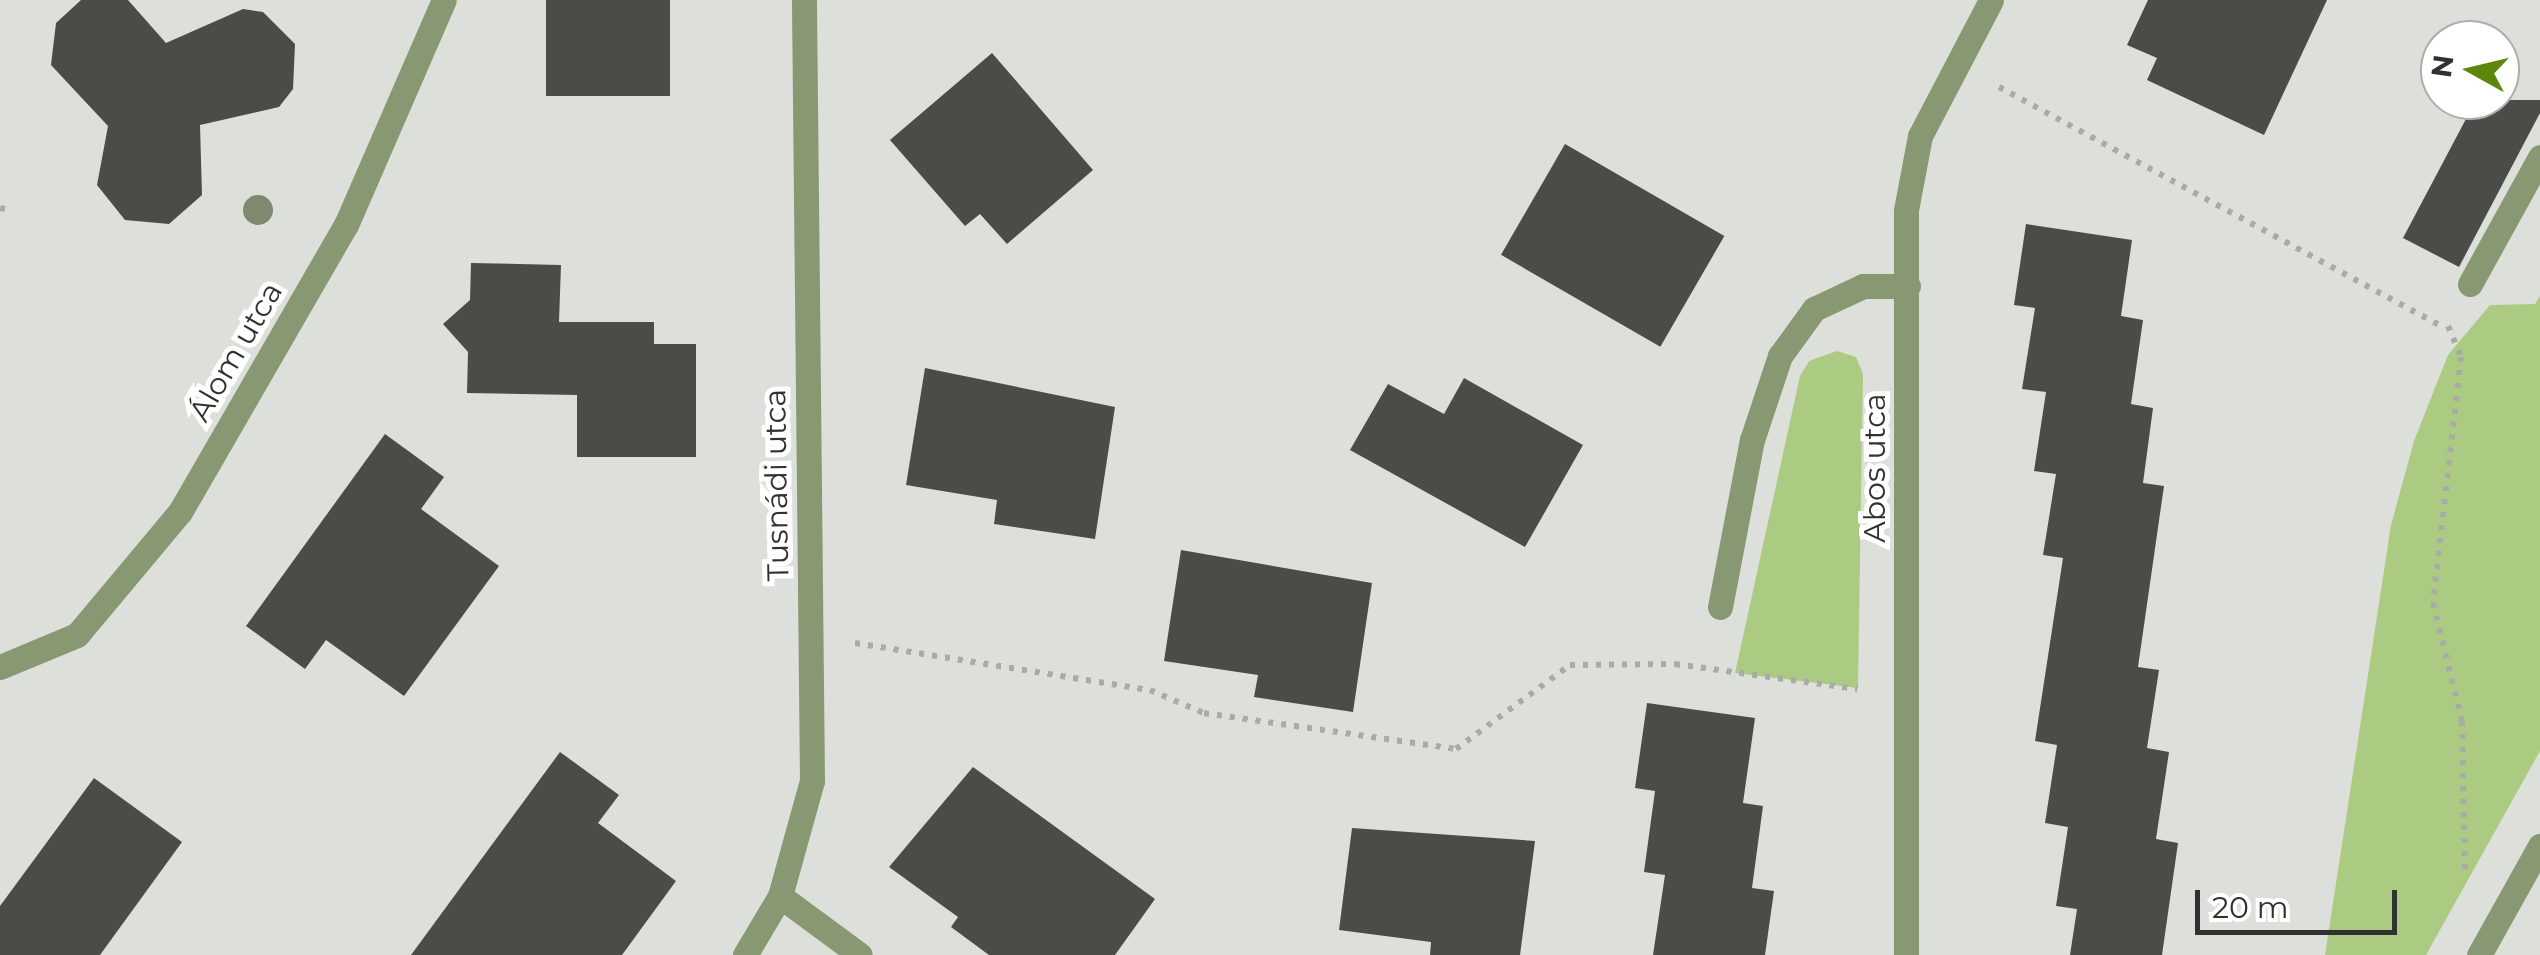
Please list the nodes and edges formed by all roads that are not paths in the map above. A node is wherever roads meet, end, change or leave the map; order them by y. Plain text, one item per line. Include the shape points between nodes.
1 (444, 0) edge
2 (804, 0) edge
3 (1991, 0) edge
4 (2540, 157) edge
5 (2470, 284) road end
6 (1908, 286) junction
7 (1720, 607) dead end
8 (0, 666) edge
9 (2540, 846) edge
10 (780, 896) junction
11 (745, 955) edge
12 (860, 955) edge
13 (1906, 955) edge
14 (2478, 955) edge

1 - 8 street, Álom utca via 346,225 180,512 77,634
2 - 10 street, Tusnádi utca via 812,781
3 - 6 street, Abos utca via 1920,136 1906,210
4 - 5 street
6 - 7 street via 1863,286 1814,308 1780,356 1752,440
6 - 13 street, Abos utca
9 - 14 street
10 - 11 street, Tusnádi utca
10 - 12 street

